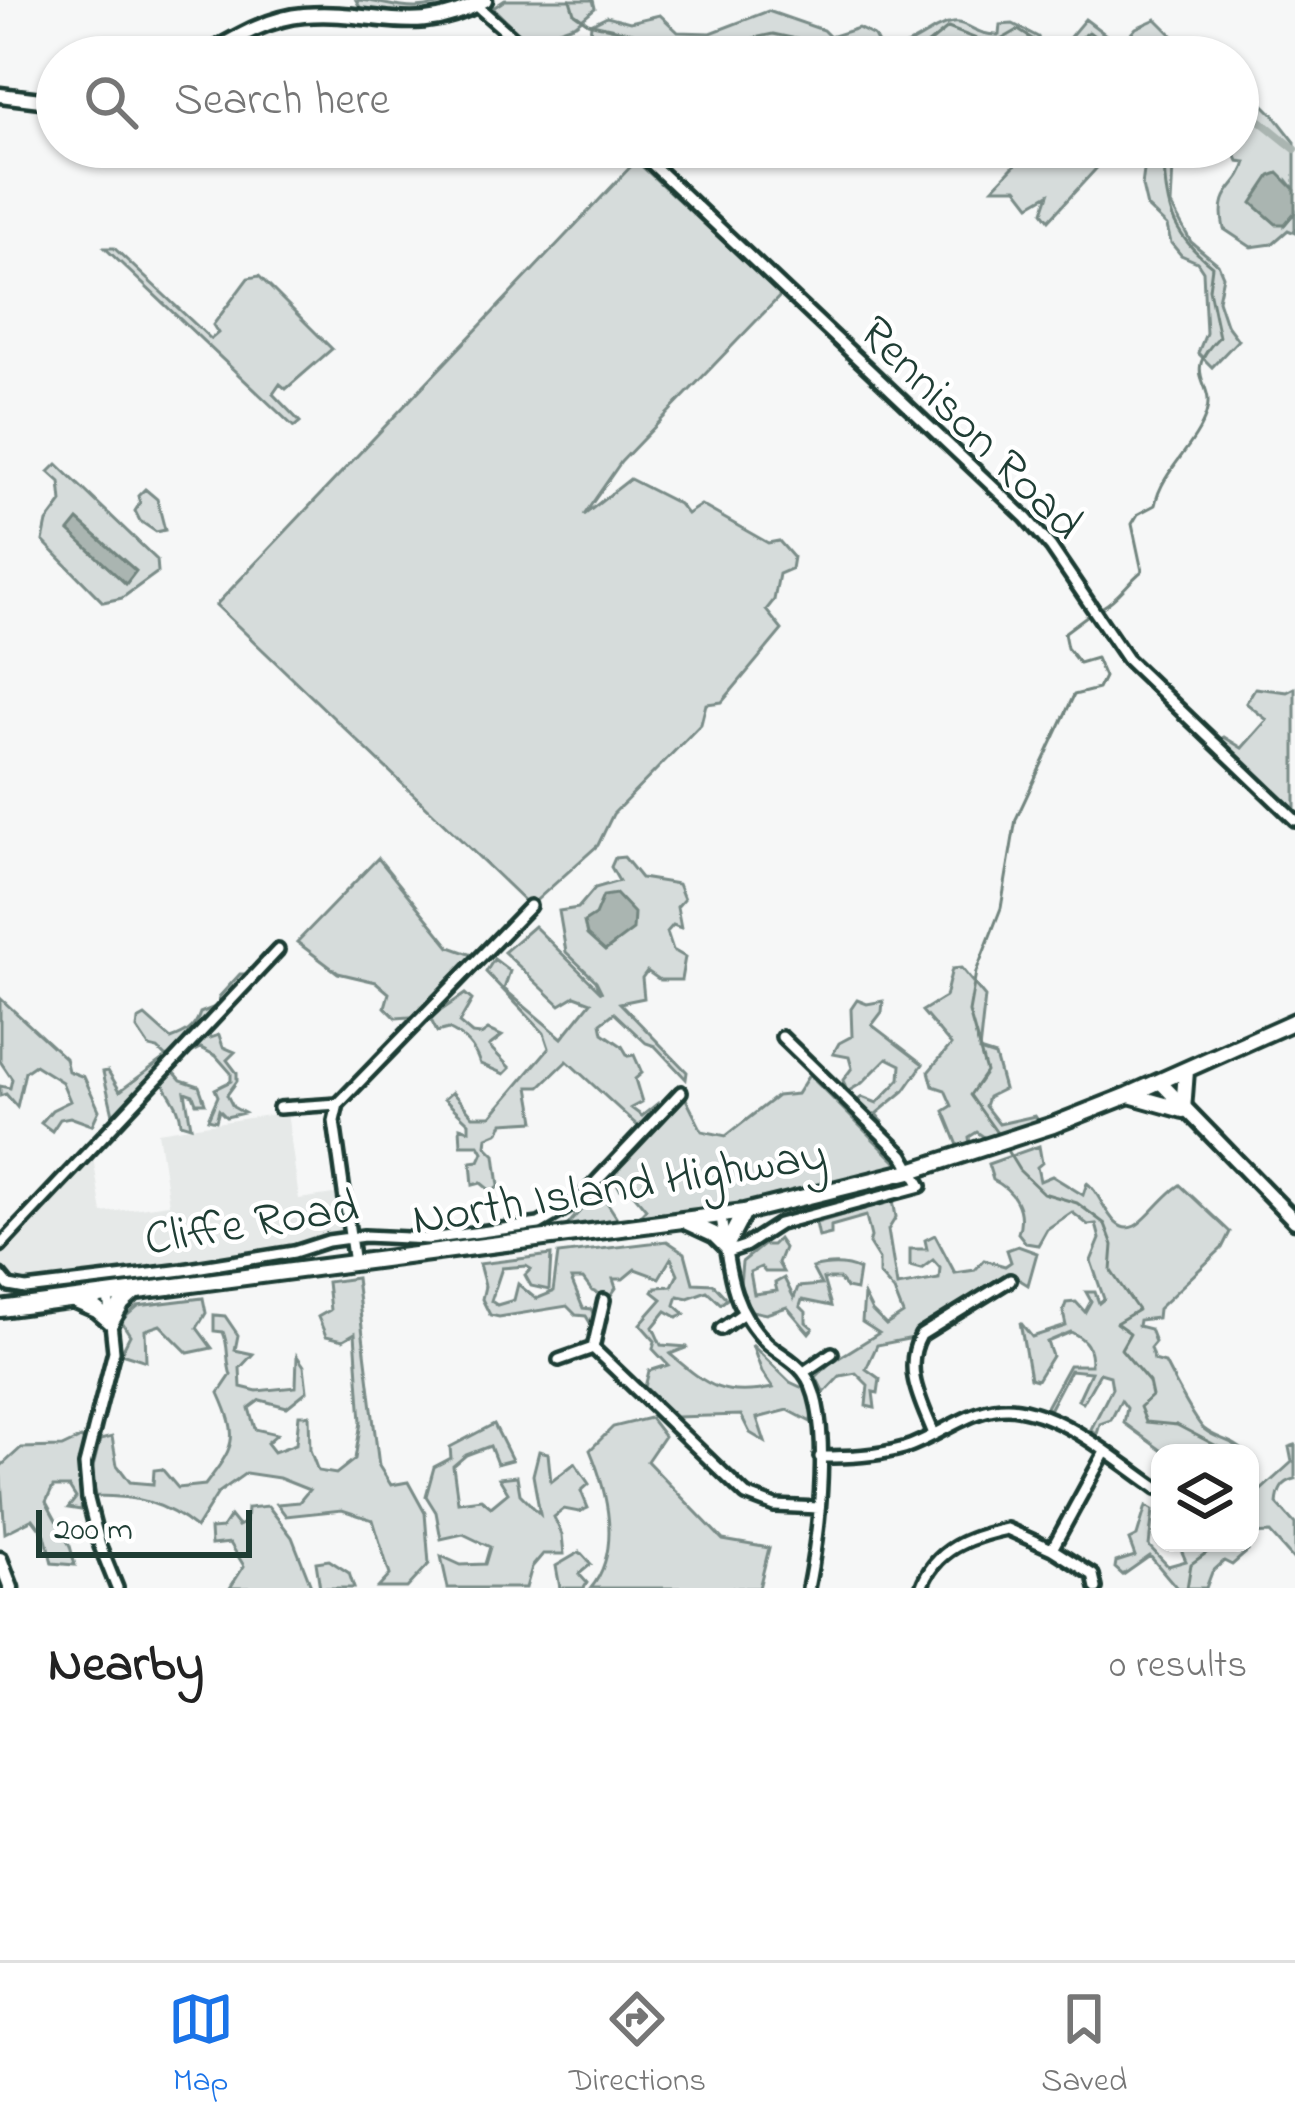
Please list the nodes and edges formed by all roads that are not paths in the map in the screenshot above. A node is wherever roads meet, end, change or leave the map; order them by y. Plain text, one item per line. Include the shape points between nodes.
1 (481, 3) edge
2 (242, 36) edge
3 (514, 36) edge
4 (0, 95) edge
5 (36, 99) edge
6 (656, 168) edge
7 (1295, 820) edge
8 (530, 907) dead end
9 (278, 950) dead end
10 (1295, 1022) edge
11 (782, 1037) dead end
12 (1186, 1071) junction
13 (1160, 1082) junction
14 (681, 1092) dead end
15 (1130, 1096) junction
16 (338, 1104) junction
17 (279, 1108) dead end
18 (1184, 1110) junction
19 (914, 1170) junction
20 (744, 1212) junction
21 (721, 1217) junction
22 (1295, 1221) edge
23 (687, 1222) junction
24 (351, 1238) junction
25 (0, 1246) edge
26 (726, 1249) junction
27 (354, 1264) junction
28 (0, 1276) edge
29 (1010, 1280) dead end
30 (133, 1293) junction
31 (108, 1295) junction
32 (72, 1300) junction
33 (604, 1300) dead end
34 (0, 1309) edge
35 (742, 1314) junction
36 (111, 1322) junction
37 (722, 1329) dead end
38 (593, 1348) junction
39 (832, 1353) dead end
40 (559, 1360) dead end
41 (804, 1372) junction
42 (934, 1434) junction
43 (1105, 1452) junction
44 (820, 1457) junction
45 (1151, 1484) edge
46 (819, 1508) junction
47 (1052, 1549) junction
48 (0, 1559) edge
49 (11, 1588) edge
50 (117, 1588) edge
51 (808, 1588) edge
52 (921, 1588) edge
53 (1096, 1588) edge

1 - 2 street via 424,22 297,15
1 - 3 street
4 - 5 street
6 - 7 street, Rennison Road via 1026,518 1127,659
8 - 16 street
9 - 25 street
10 - 12 main road, North Island Highway
11 - 19 street
12 - 13 main road, North Island Highway
12 - 18 main road
13 - 15 main road, North Island Highway
13 - 18 street
14 - 24 street, Cliffe Road via 577,1202 539,1224 429,1239
15 - 18 main road
15 - 19 main road, North Island Highway
16 - 17 street
16 - 24 street
18 - 22 street
19 - 20 main road, North Island Highway
19 - 26 street via 921,1186 779,1224
20 - 21 main road, North Island Highway
20 - 26 main road
21 - 23 main road, North Island Highway
21 - 26 street
23 - 26 main road
23 - 27 main road, North Island Highway
24 - 27 street
24 - 28 street, Cliffe Road via 26,1289
26 - 35 street
27 - 30 main road, North Island Highway
29 - 42 street via 921,1335 914,1348 913,1379
30 - 31 main road, North Island Highway
30 - 36 main road
31 - 32 main road, North Island Highway
31 - 36 street
32 - 34 main road, North Island Highway
32 - 36 main road
33 - 38 street
35 - 37 street
35 - 41 street
36 - 50 street via 114,1351 85,1465
38 - 40 street
38 - 46 street via 746,1495
39 - 41 street
41 - 44 street via 819,1410
42 - 43 street via 982,1412 1017,1408
42 - 44 street via 864,1457
43 - 45 street
43 - 47 street
44 - 46 street
46 - 51 street
47 - 52 street via 1022,1533 992,1532 934,1560
47 - 53 street via 1094,1575
48 - 49 street

